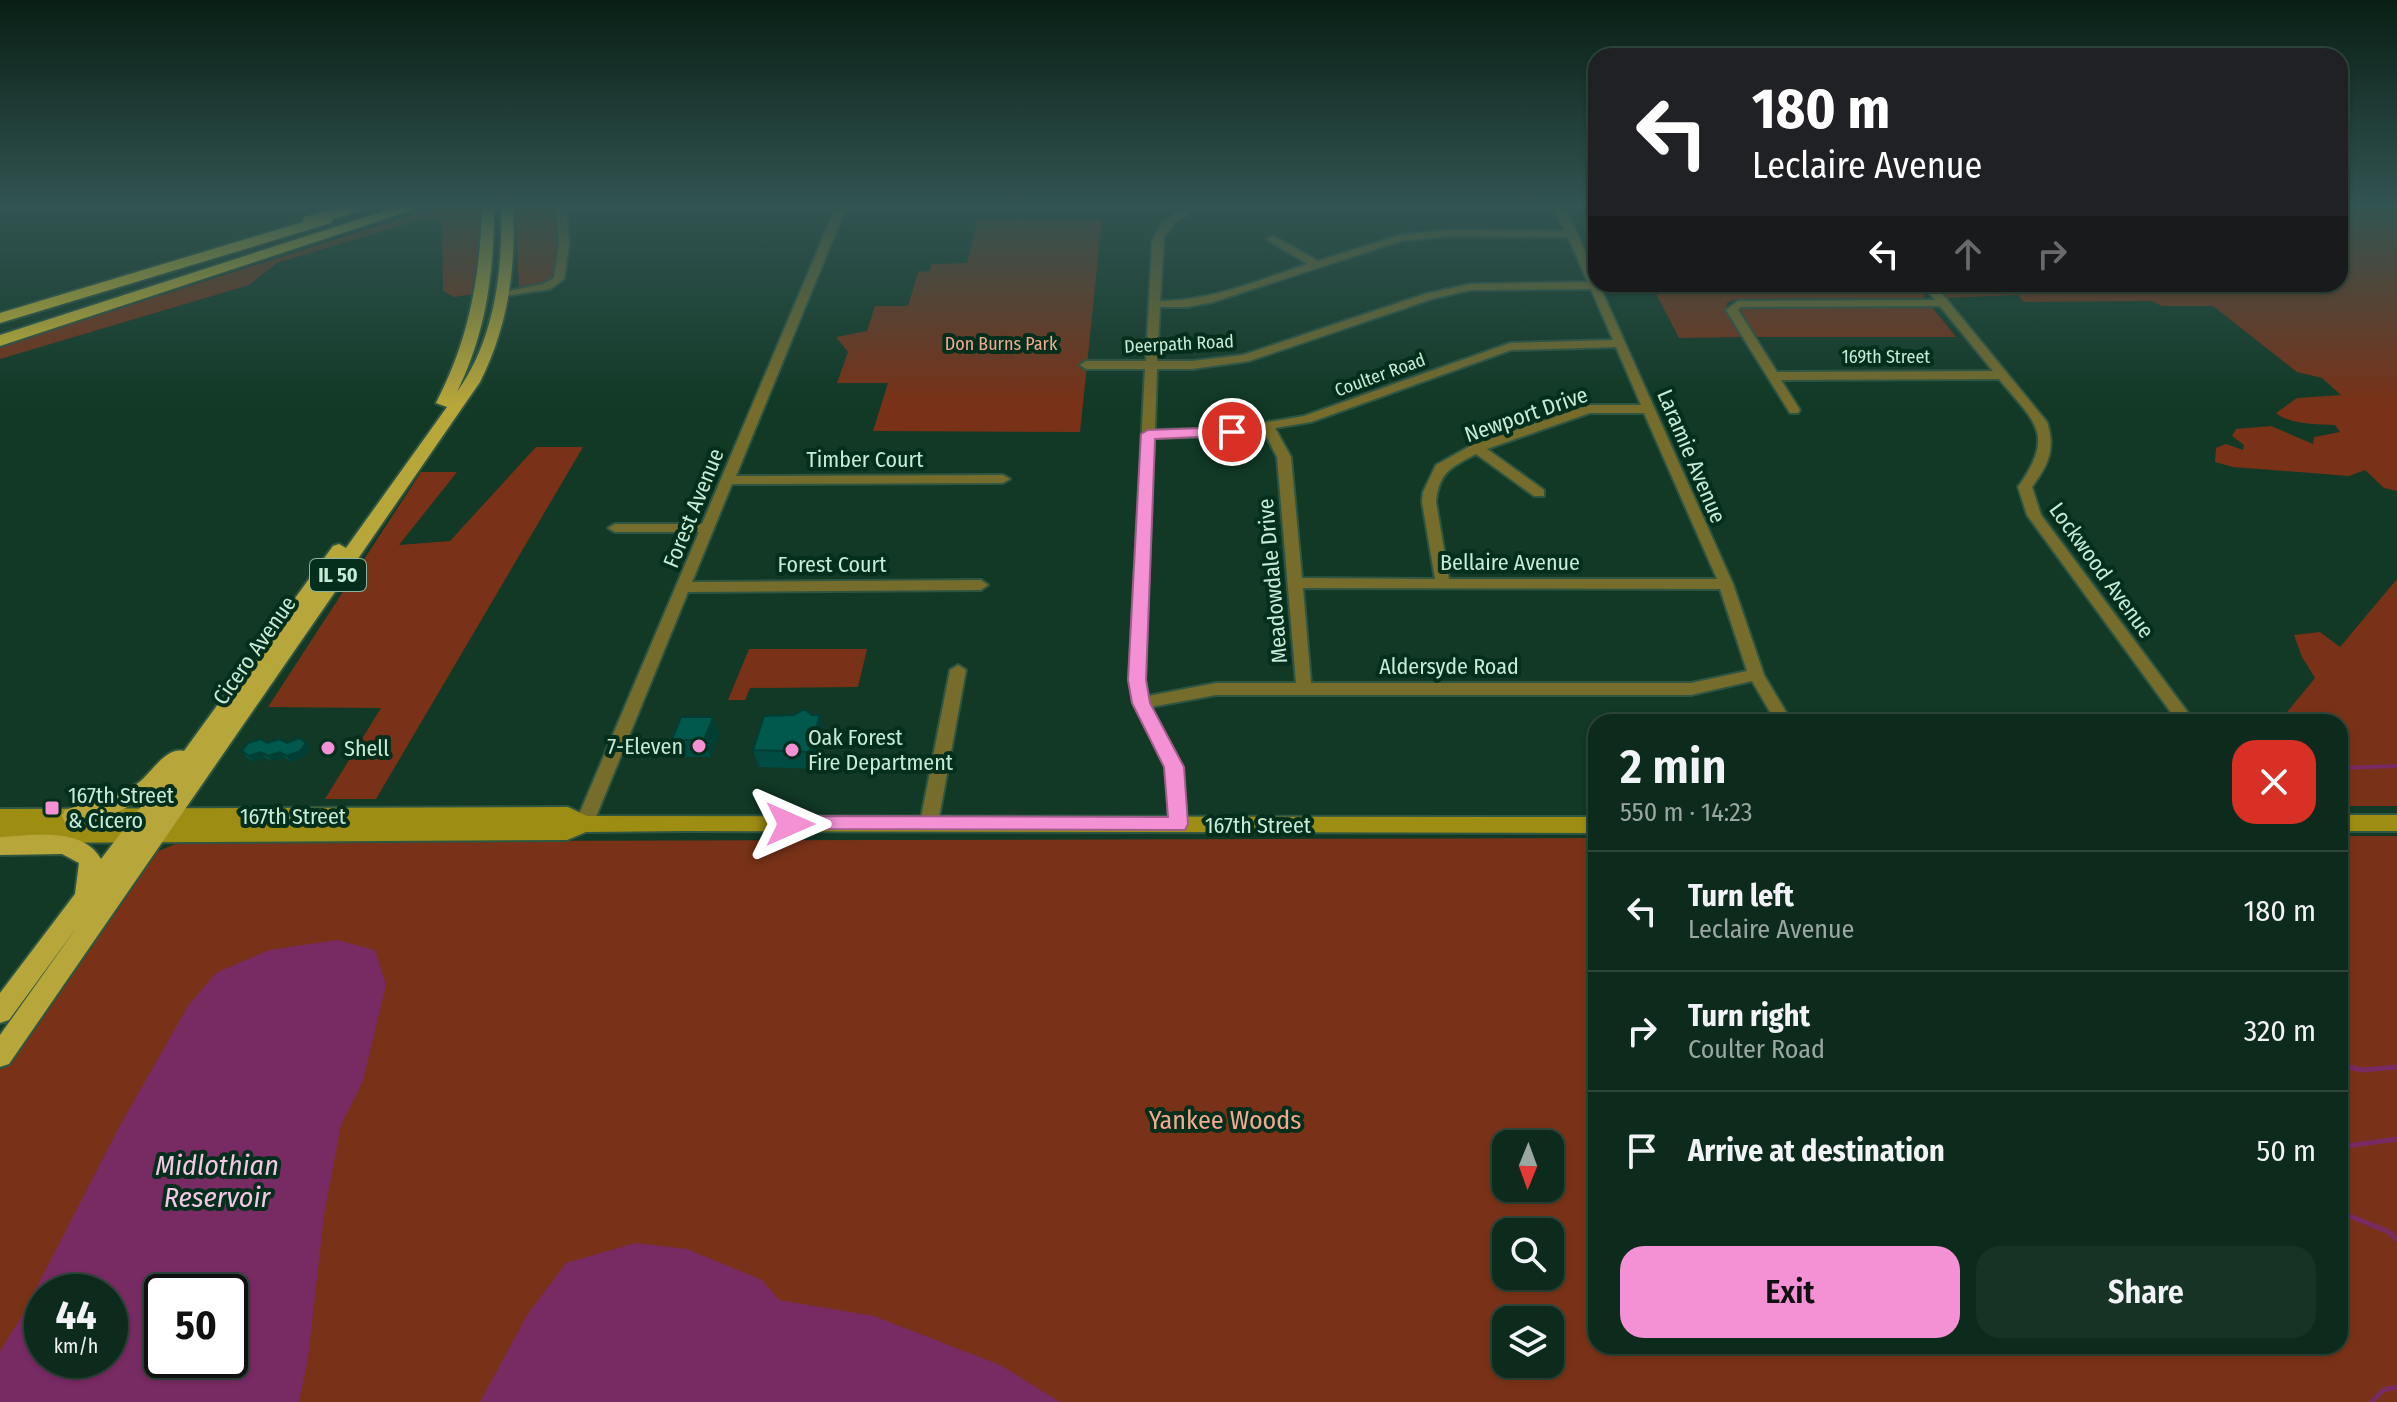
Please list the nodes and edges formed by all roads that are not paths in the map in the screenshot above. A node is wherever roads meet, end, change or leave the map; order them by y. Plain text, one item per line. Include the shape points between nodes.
1 (122, 272) edge
2 (150, 272) edge
3 (194, 272) edge
4 (213, 272) edge
5 (492, 272) edge
6 (502, 272) edge
7 (560, 272) edge
8 (814, 272) edge
9 (1156, 272) edge
10 (1294, 272) edge
11 (1588, 285) edge
12 (1597, 292) edge
13 (1934, 292) edge
14 (493, 296) junction
15 (1943, 303) junction
16 (1154, 304) junction
17 (0, 308) edge
18 (0, 318) edge
19 (0, 332) edge
20 (0, 342) edge
21 (1622, 343) junction
22 (1086, 365) dead end
23 (1151, 365) junction
24 (2001, 375) junction
25 (1772, 376) junction
26 (1650, 409) junction
27 (1794, 410) dead end
28 (1268, 427) junction
29 (1148, 434) junction
30 (1477, 448) junction
31 (1003, 479) dead end
32 (727, 480) junction
33 (1539, 493) dead end
34 (615, 528) dead end
35 (708, 528) junction
36 (1294, 583) junction
37 (1443, 584) junction
38 (1726, 584) junction
39 (981, 585) dead end
40 (684, 587) junction
41 (958, 670) dead end
42 (1756, 675) junction
43 (1304, 688) junction
44 (1141, 703) junction
45 (1779, 714) edge
46 (2181, 714) edge
47 (219, 718) junction
48 (73, 816) junction
49 (0, 817) edge
50 (929, 823) junction
51 (2348, 823) edge
52 (2397, 823) edge
53 (584, 824) junction
54 (1178, 824) junction
55 (1588, 825) edge
56 (151, 826) junction
57 (0, 834) edge
58 (0, 846) edge
59 (82, 900) junction
60 (0, 1012) edge
61 (0, 1056) edge

1 - 17 highway
2 - 18 highway
3 - 19 highway
4 - 20 highway
5 - 14 main road, Cicero Avenue / IL 50
6 - 14 main road, Cicero Avenue / IL 50
7 - 14 street via 546,287
8 - 32 street, Forest Avenue
9 - 16 street
10 - 16 street via 1202,302
11 - 23 street, Deerpath Road via 1506,284 1445,291 1245,358
12 - 21 street, Laramie Avenue
13 - 15 street, Lockwood Avenue
14 - 47 main road, Cicero Avenue / IL 50 via 444,403
14 - 56 main road, Cicero Avenue / IL 50 via 483,363 459,403
15 - 24 street, Lockwood Avenue
15 - 25 street via 1738,304 1732,310
16 - 23 street
21 - 26 street, Laramie Avenue
21 - 28 street, Coulter Road via 1510,347 1326,414
22 - 23 street, Deerpath Road
23 - 29 street
24 - 25 street, 169th Street
24 - 46 street, Lockwood Avenue via 2041,422 2049,443 2025,487 2034,515
25 - 27 street
26 - 30 street, Newport Drive via 1589,409
26 - 38 street, Laramie Avenue
28 - 29 street, Coulter Road
28 - 36 street, Meadowdale Drive via 1284,457
29 - 44 street via 1137,680
30 - 33 street
30 - 37 street, Newport Drive via 1441,468 1430,492
31 - 32 street, Timber Court
32 - 35 street, Forest Avenue
34 - 35 street
35 - 40 street, Forest Avenue
36 - 37 street, Bellaire Avenue
36 - 43 street, Meadowdale Drive
37 - 38 street, Bellaire Avenue
38 - 42 street, Laramie Avenue
39 - 40 street, Forest Court
40 - 53 street, Forest Avenue
41 - 50 street
42 - 43 street, Aldersyde Road via 1691,689
42 - 45 street, Laramie Avenue
43 - 44 street, Aldersyde Road via 1201,690
44 - 54 street via 1174,767
47 - 48 main road via 146,788 106,808
47 - 56 main road, Cicero Avenue / IL 50
48 - 49 main road, 167th Street
48 - 56 main road, 167th Street
50 - 53 main road, 167th Street
50 - 54 main road, 167th Street
51 - 52 main road
53 - 56 main road, 167th Street via 567,831
54 - 55 main road, 167th Street
56 - 57 main road, 167th Street
56 - 59 main road, Cicero Avenue / IL 50
56 - 61 main road, Cicero Avenue / IL 50
58 - 59 main road via 80,849 91,861
59 - 60 main road, Cicero Avenue / IL 50

